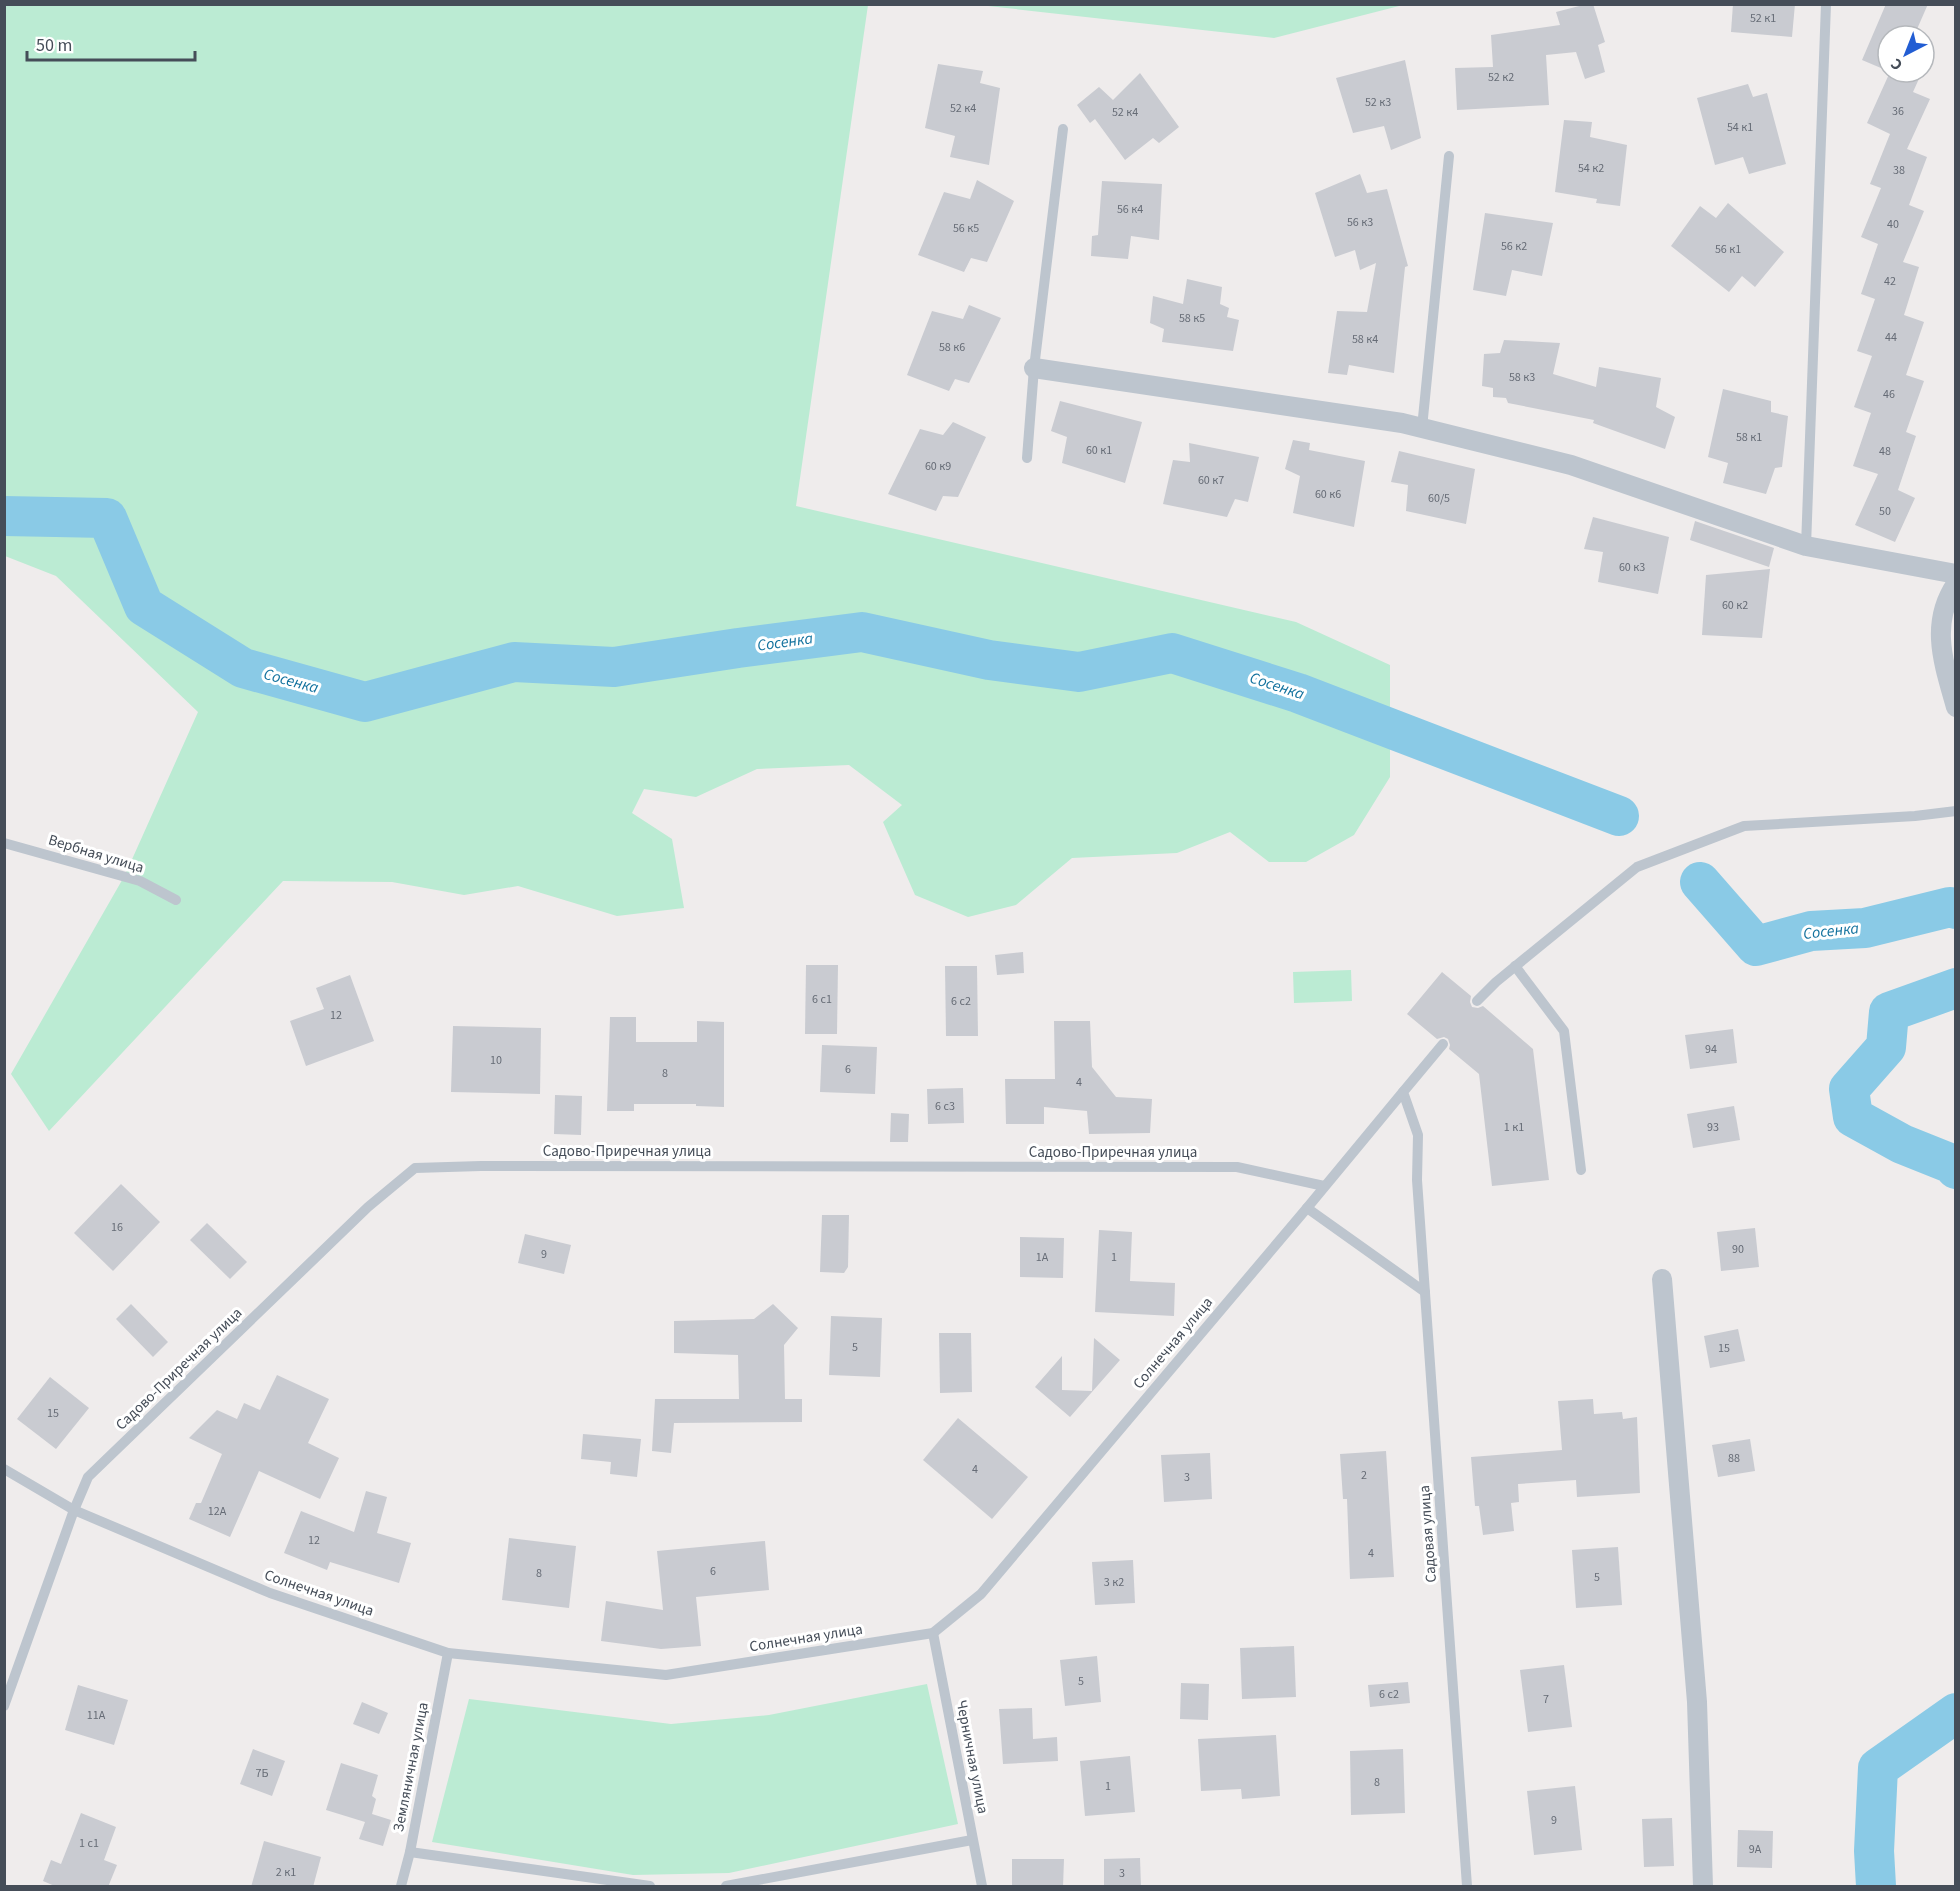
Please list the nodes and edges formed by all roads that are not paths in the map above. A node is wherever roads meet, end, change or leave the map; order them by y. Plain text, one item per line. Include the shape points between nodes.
1 (1826, 4) edge
2 (1063, 129) dead end
3 (1449, 156) dead end
4 (1034, 368) junction
5 (1422, 428) junction
6 (1027, 458) dead end
7 (1806, 546) junction
8 (1956, 574) edge
9 (1956, 584) edge
10 (1956, 707) edge
11 (1956, 811) edge
12 (4, 843) edge
13 (176, 900) dead end
14 (1515, 966) junction
15 (1477, 1001) dead end
16 (1443, 1044) dead end
17 (1403, 1092) junction
18 (1581, 1170) dead end
19 (1324, 1186) junction
20 (1307, 1208) junction
21 (1662, 1280) dead end
22 (1425, 1292) junction
23 (4, 1469) edge
24 (74, 1510) junction
25 (933, 1633) junction
26 (448, 1653) junction
27 (4, 1706) edge
28 (972, 1840) junction
29 (410, 1852) junction
30 (401, 1887) edge
31 (650, 1887) edge
32 (726, 1887) edge
33 (982, 1887) edge
34 (1467, 1887) edge
35 (1703, 1887) edge

1 - 7 lane
2 - 4 lane
3 - 5 lane
4 - 5 street
4 - 6 lane
5 - 7 street via 1571,465
7 - 8 street
9 - 10 street via 1947,597 1940,628 1941,652
11 - 14 lane via 1744,826 1637,867
12 - 13 lane, Вербная улица via 140,881
14 - 15 lane
14 - 18 lane via 1564,1031
16 - 17 lane, Солнечная улица
17 - 19 lane, Солнечная улица
17 - 22 lane, Садовая улица via 1418,1135 1417,1180
19 - 20 lane, Солнечная улица
19 - 24 lane, Садово-Приречная улица via 1237,1167 415,1168 368,1207 88,1478
20 - 22 lane
20 - 25 lane, Солнечная улица via 981,1594
21 - 35 street via 1697,1702
22 - 34 lane, Садовая улица
23 - 24 lane, Солнечная улица
24 - 26 lane, Солнечная улица via 270,1593
24 - 27 lane, Садово-Приречная улица
25 - 26 lane, Солнечная улица via 666,1676
25 - 28 lane, Черничная улица
26 - 29 lane, Земляничная улица
28 - 32 lane
28 - 33 lane, Черничная улица
29 - 30 lane, Земляничная улица
29 - 31 lane

